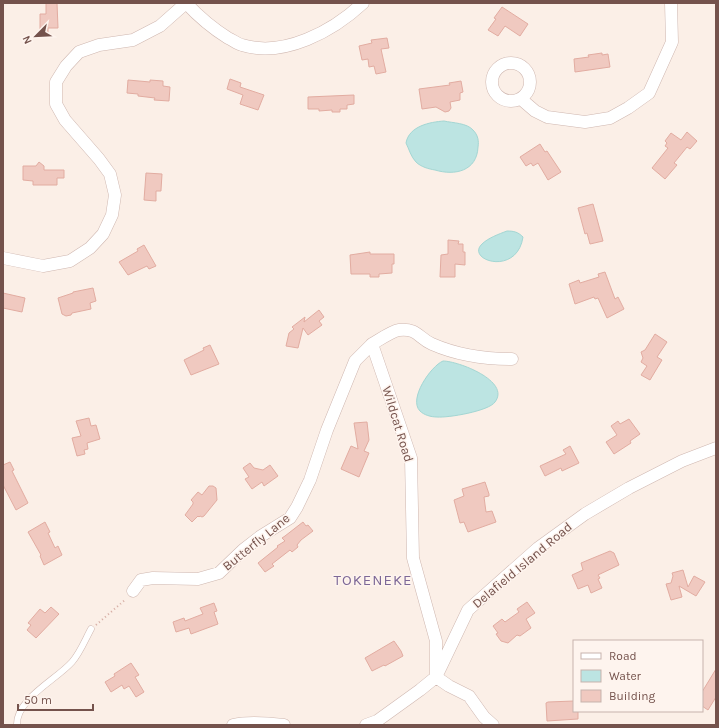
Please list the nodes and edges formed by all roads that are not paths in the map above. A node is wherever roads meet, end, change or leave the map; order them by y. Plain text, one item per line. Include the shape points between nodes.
1 (186, 3) edge
2 (363, 3) edge
3 (671, 3) edge
4 (521, 99) dead end
5 (3, 258) edge
6 (372, 344) junction
7 (512, 359) dead end
8 (716, 448) edge
9 (133, 591) road end
10 (91, 629) road end
11 (436, 676) junction
12 (17, 725) edge
13 (233, 725) edge
14 (284, 725) edge
15 (366, 725) edge
16 (493, 725) edge

1 - 2 street via 210,27 240,44 257,49 280,47 310,38 336,25
1 - 5 street via 160,26 133,40 99,45 79,52 56,82 56,104 65,120 110,174 115,195 112,215 103,234 90,248 70,261 42,266
3 - 4 street via 672,42 649,93 628,108 610,118 585,122 547,117 535,112
6 - 7 street via 398,330 414,331 431,344 460,353 491,359
6 - 9 street, Butterfly Lane via 355,361 310,480 290,518 261,536 219,572 198,578 141,580
6 - 11 street, Wildcat Road via 411,458 413,558 436,641
8 - 11 street, Delafield Island Road via 682,461 623,492 585,514 538,548 468,610
10 - 12 lane via 73,661 32,696 21,709
11 - 15 street, Delafield Island Road via 377,721
11 - 16 street via 469,696
13 - 14 street

